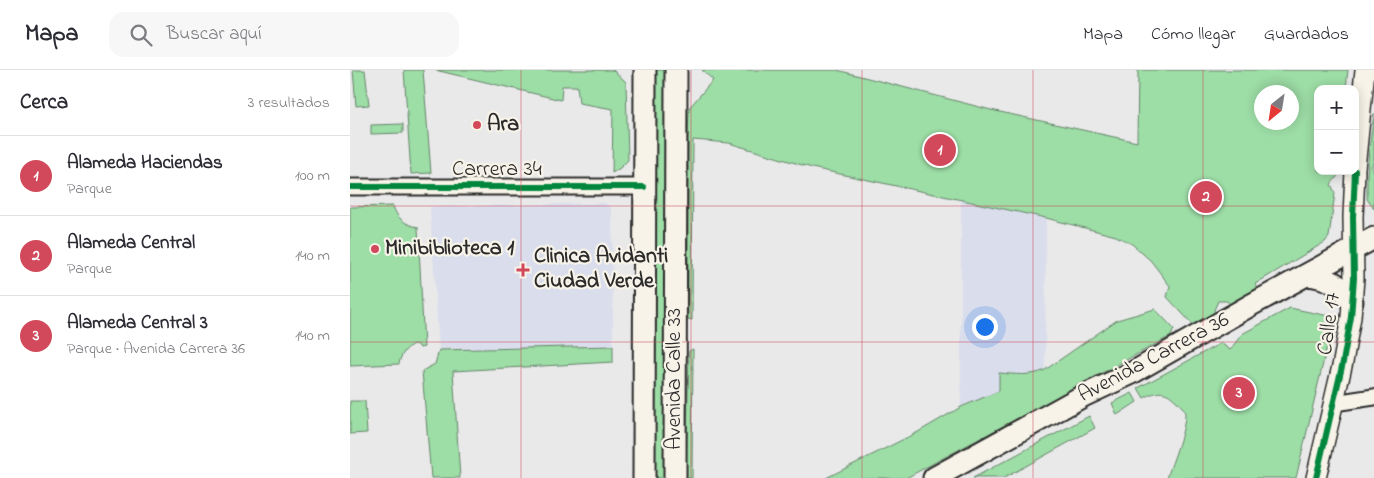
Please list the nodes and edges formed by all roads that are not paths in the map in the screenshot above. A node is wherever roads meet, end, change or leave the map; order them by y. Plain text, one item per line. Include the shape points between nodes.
1 (645, 70) edge
2 (676, 70) edge
3 (1365, 70) edge
4 (1359, 130) edge
5 (1355, 175) edge
6 (350, 187) edge
7 (644, 187) junction
8 (1374, 238) edge
9 (1354, 250) junction
10 (1307, 275) junction
11 (1352, 302) junction
12 (1374, 397) edge
13 (1334, 403) junction
14 (644, 478) edge
15 (675, 478) edge
16 (934, 478) edge
17 (1316, 478) edge

1 - 7 main road, Avenida Calle 33
2 - 15 main road, Avenida Calle 33
3 - 4 street, Calle 17
5 - 9 street, Calle 17
6 - 7 street, Carrera 34
7 - 14 main road, Avenida Calle 33
8 - 9 main road, Avenida Carrera 36
9 - 10 main road, Avenida Carrera 36
9 - 11 street, Calle 17
10 - 11 main road via 1330,280
10 - 16 main road, Avenida Carrera 36
11 - 13 street, Calle 17
12 - 13 street
13 - 17 street, Calle 17

